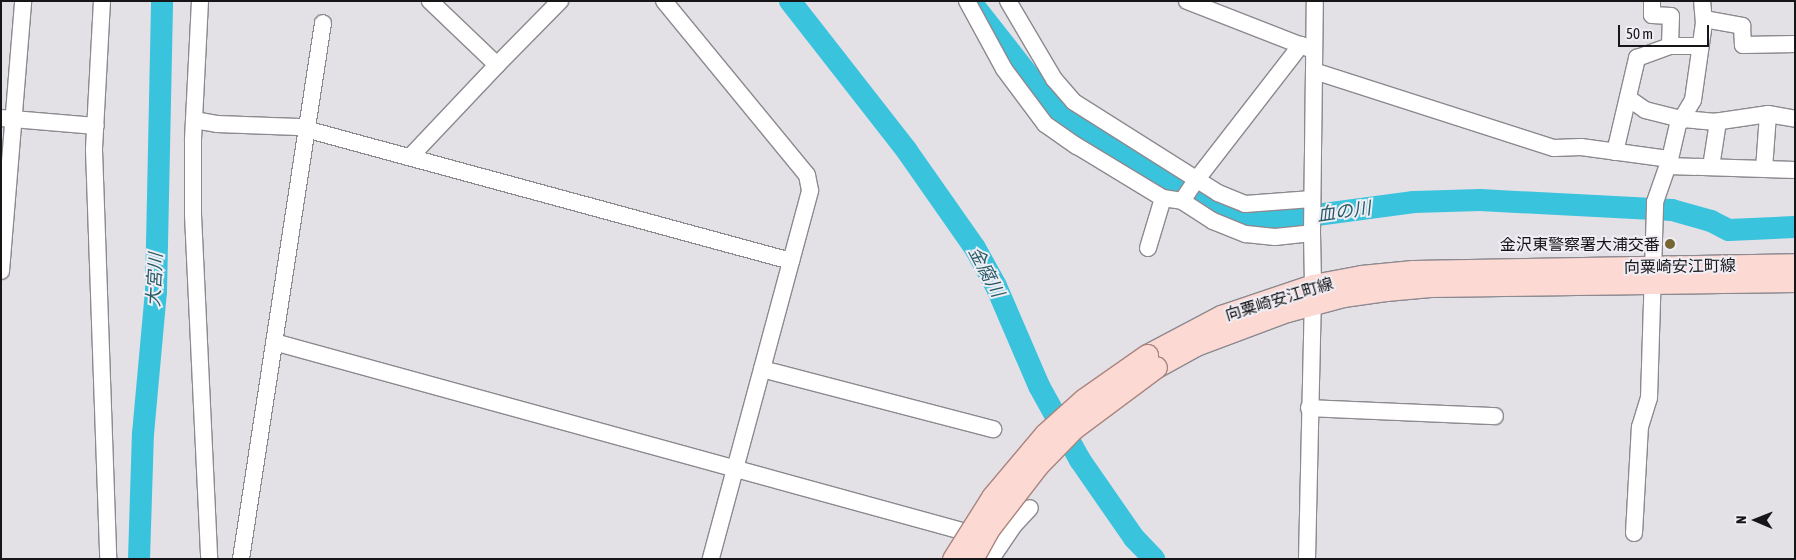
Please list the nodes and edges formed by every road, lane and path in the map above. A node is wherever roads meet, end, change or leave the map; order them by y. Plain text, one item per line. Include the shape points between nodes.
1 (23, 1) edge
2 (102, 1) edge
3 (200, 1) edge
4 (430, 1) edge
5 (560, 1) edge
6 (664, 1) edge
7 (967, 1) edge
8 (1008, 1) edge
9 (1187, 1) edge
10 (1314, 1) edge
11 (1652, 1) edge
12 (1702, 1) edge
13 (1704, 20) junction
14 (323, 23) dead end
15 (1795, 44) edge
16 (1670, 46) junction
17 (1700, 46) junction
18 (1308, 48) junction
19 (497, 65) junction
20 (1314, 71) junction
21 (1628, 98) junction
22 (1768, 114) junction
23 (1682, 118) junction
24 (7, 119) edge
25 (1795, 119) edge
26 (194, 120) junction
27 (1718, 122) junction
28 (96, 126) junction
29 (307, 129) junction
30 (1615, 152) junction
31 (410, 157) junction
32 (1669, 163) junction
33 (1711, 167) junction
34 (1764, 169) junction
35 (1795, 170) edge
36 (1196, 179) junction
37 (1163, 198) junction
38 (1312, 199) junction
39 (1182, 201) junction
40 (1312, 233) junction
41 (1148, 248) dead end
42 (791, 260) junction
43 (1795, 264) edge
44 (1, 271) edge
45 (1653, 275) junction
46 (1795, 280) edge
47 (1313, 294) junction
48 (274, 342) junction
49 (1152, 361) junction
50 (762, 369) junction
51 (1309, 408) junction
52 (1494, 416) dead end
53 (993, 429) dead end
54 (735, 469) junction
55 (1030, 508) dead end
56 (1634, 533) dead end
57 (1002, 542) junction
58 (108, 559) edge
59 (209, 559) edge
60 (240, 559) edge
61 (711, 559) edge
62 (953, 559) edge
63 (972, 559) edge
64 (991, 559) edge
65 (1307, 559) edge

1 - 24 street
2 - 28 street
3 - 26 street
4 - 19 street
5 - 19 street
6 - 42 street via 807,175 810,191
7 - 37 street via 1004,69 1045,124
8 - 36 street via 1054,79 1074,102
9 - 18 street
10 - 18 street
11 - 16 street via 1652,16 1671,16
12 - 13 street
13 - 15 street via 1742,26 1743,45
13 - 17 street
14 - 29 street
16 - 17 street
16 - 21 street via 1637,58
17 - 23 street via 1693,100
18 - 20 street
18 - 36 street
19 - 31 street
20 - 30 street via 1554,148 1581,147
20 - 38 street
21 - 23 street via 1645,110
21 - 30 street
22 - 25 street
22 - 27 street
22 - 34 street
23 - 27 street
23 - 32 street
24 - 28 street
24 - 44 street
26 - 29 street
26 - 59 street via 193,215
27 - 33 street
28 - 58 street
29 - 31 street
29 - 48 street
30 - 32 street
31 - 42 street
32 - 33 street
32 - 45 street via 1655,211
33 - 34 street
34 - 35 street
36 - 38 street via 1245,204
36 - 39 street
37 - 39 street
37 - 41 street
38 - 40 street
39 - 40 street via 1213,221 1246,234 1275,237
40 - 47 street
42 - 50 street
43 - 45 main road, 向粟崎安江町線
45 - 46 main road, 向粟崎安江町線
45 - 47 main road, 向粟崎安江町線 via 1413,271 1362,276
45 - 56 street via 1649,398 1640,427
47 - 49 main road, 向粟崎安江町線 via 1221,316
47 - 51 street
48 - 54 street
48 - 60 street
49 - 62 main road, 向粟崎安江町線, bridge via 1084,399 1045,434 992,497
49 - 63 main road, 向粟崎安江町線, bridge via 1050,452 990,527
50 - 53 street
50 - 54 street
51 - 52 street
51 - 65 street
54 - 57 street
54 - 61 street
55 - 57 street
57 - 64 street

